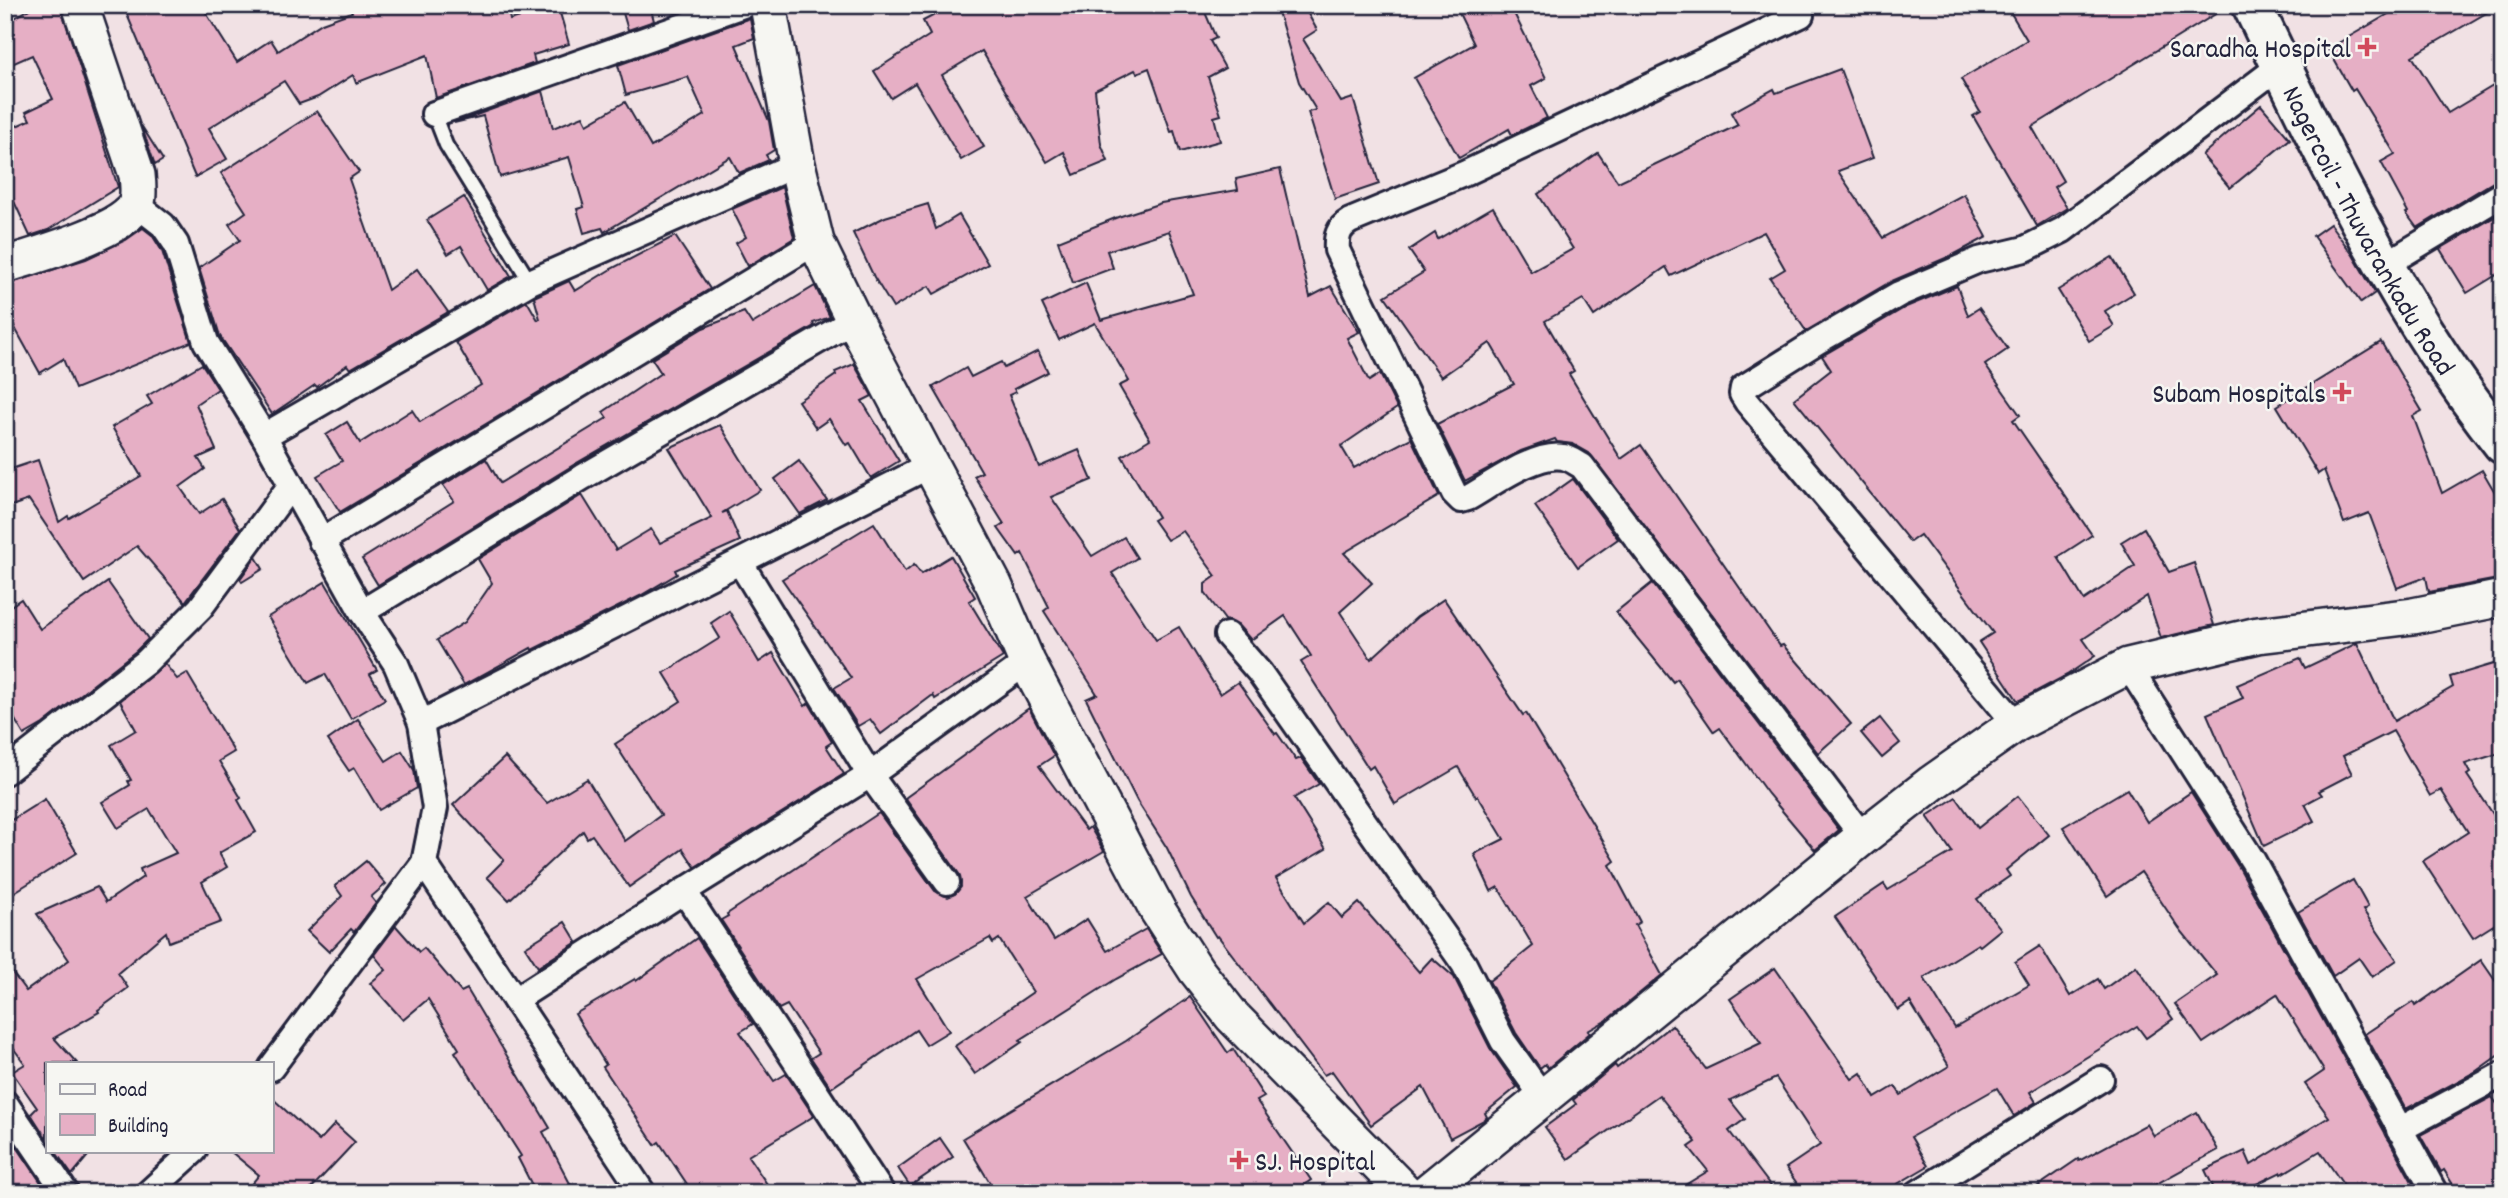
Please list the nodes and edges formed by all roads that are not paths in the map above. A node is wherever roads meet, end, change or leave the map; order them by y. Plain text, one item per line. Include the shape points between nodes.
1 (80, 5) edge
2 (743, 5) edge
3 (768, 5) edge
4 (2252, 5) edge
5 (1806, 9) edge
6 (2281, 65) junction
7 (433, 114) joint
8 (797, 164) junction
9 (2503, 194) edge
10 (136, 204) junction
11 (816, 242) junction
12 (5, 265) edge
13 (2383, 266) junction
14 (530, 282) junction
15 (854, 320) junction
16 (264, 436) junction
17 (2503, 444) edge
18 (931, 465) junction
19 (291, 485) junction
20 (321, 541) junction
21 (740, 562) junction
22 (2503, 598) edge
23 (362, 612) junction
24 (1227, 635) dead end
25 (1027, 663) junction
26 (2129, 666) junction
27 (421, 723) junction
28 (2016, 724) junction
29 (5, 772) edge
30 (870, 775) junction
31 (1863, 836) junction
32 (424, 863) junction
33 (947, 882) dead end
34 (684, 891) junction
35 (515, 1000) junction
36 (273, 1065) edge
37 (2503, 1074) edge
38 (2101, 1079) dead end
39 (1543, 1097) junction
40 (5, 1103) edge
41 (2399, 1129) junction
42 (193, 1152) edge
43 (66, 1193) edge
44 (148, 1193) edge
45 (643, 1193) edge
46 (882, 1193) edge
47 (1406, 1193) edge
48 (1426, 1193) edge
49 (1919, 1193) edge
50 (2435, 1193) edge

1 - 10 street via 137,175
2 - 7 street
3 - 8 street
4 - 6 main road, Nagercoil - Thuvarankadu Road
5 - 31 street via 1466,173 1350,221 1338,233 1336,250 1454,493 1461,500 1468,498 1546,458 1566,457 1583,466
6 - 13 main road, Nagercoil - Thuvarankadu Road
6 - 28 street via 2063,230 2025,249 1979,260 1899,294 1743,388 1747,402
7 - 14 lane via 446,145
8 - 11 street
8 - 14 street
9 - 13 street
10 - 12 street via 111,226
10 - 16 street via 163,225 176,244 206,342
11 - 15 street
11 - 20 street
13 - 17 main road, Nagercoil - Thuvarankadu Road via 2469,402
14 - 16 street
15 - 18 street
15 - 23 street
16 - 19 street
18 - 21 street
18 - 25 street via 994,585
19 - 20 street
19 - 29 street via 200,608 146,662
20 - 23 street
21 - 27 street
21 - 30 street
22 - 26 street via 2413,616 2258,635
23 - 27 street via 396,664
24 - 39 street via 1260,673 1464,964 1503,1041
25 - 30 street
25 - 47 street via 1158,911 1196,970 1232,1016
26 - 28 street
26 - 41 street via 2252,861
27 - 32 street via 435,808
28 - 31 street
30 - 33 street
30 - 34 street
31 - 39 street
32 - 35 street
32 - 36 street
34 - 35 street
34 - 46 street
35 - 45 street
37 - 41 street
38 - 49 street
39 - 48 street
40 - 43 street
41 - 50 street
42 - 44 street

